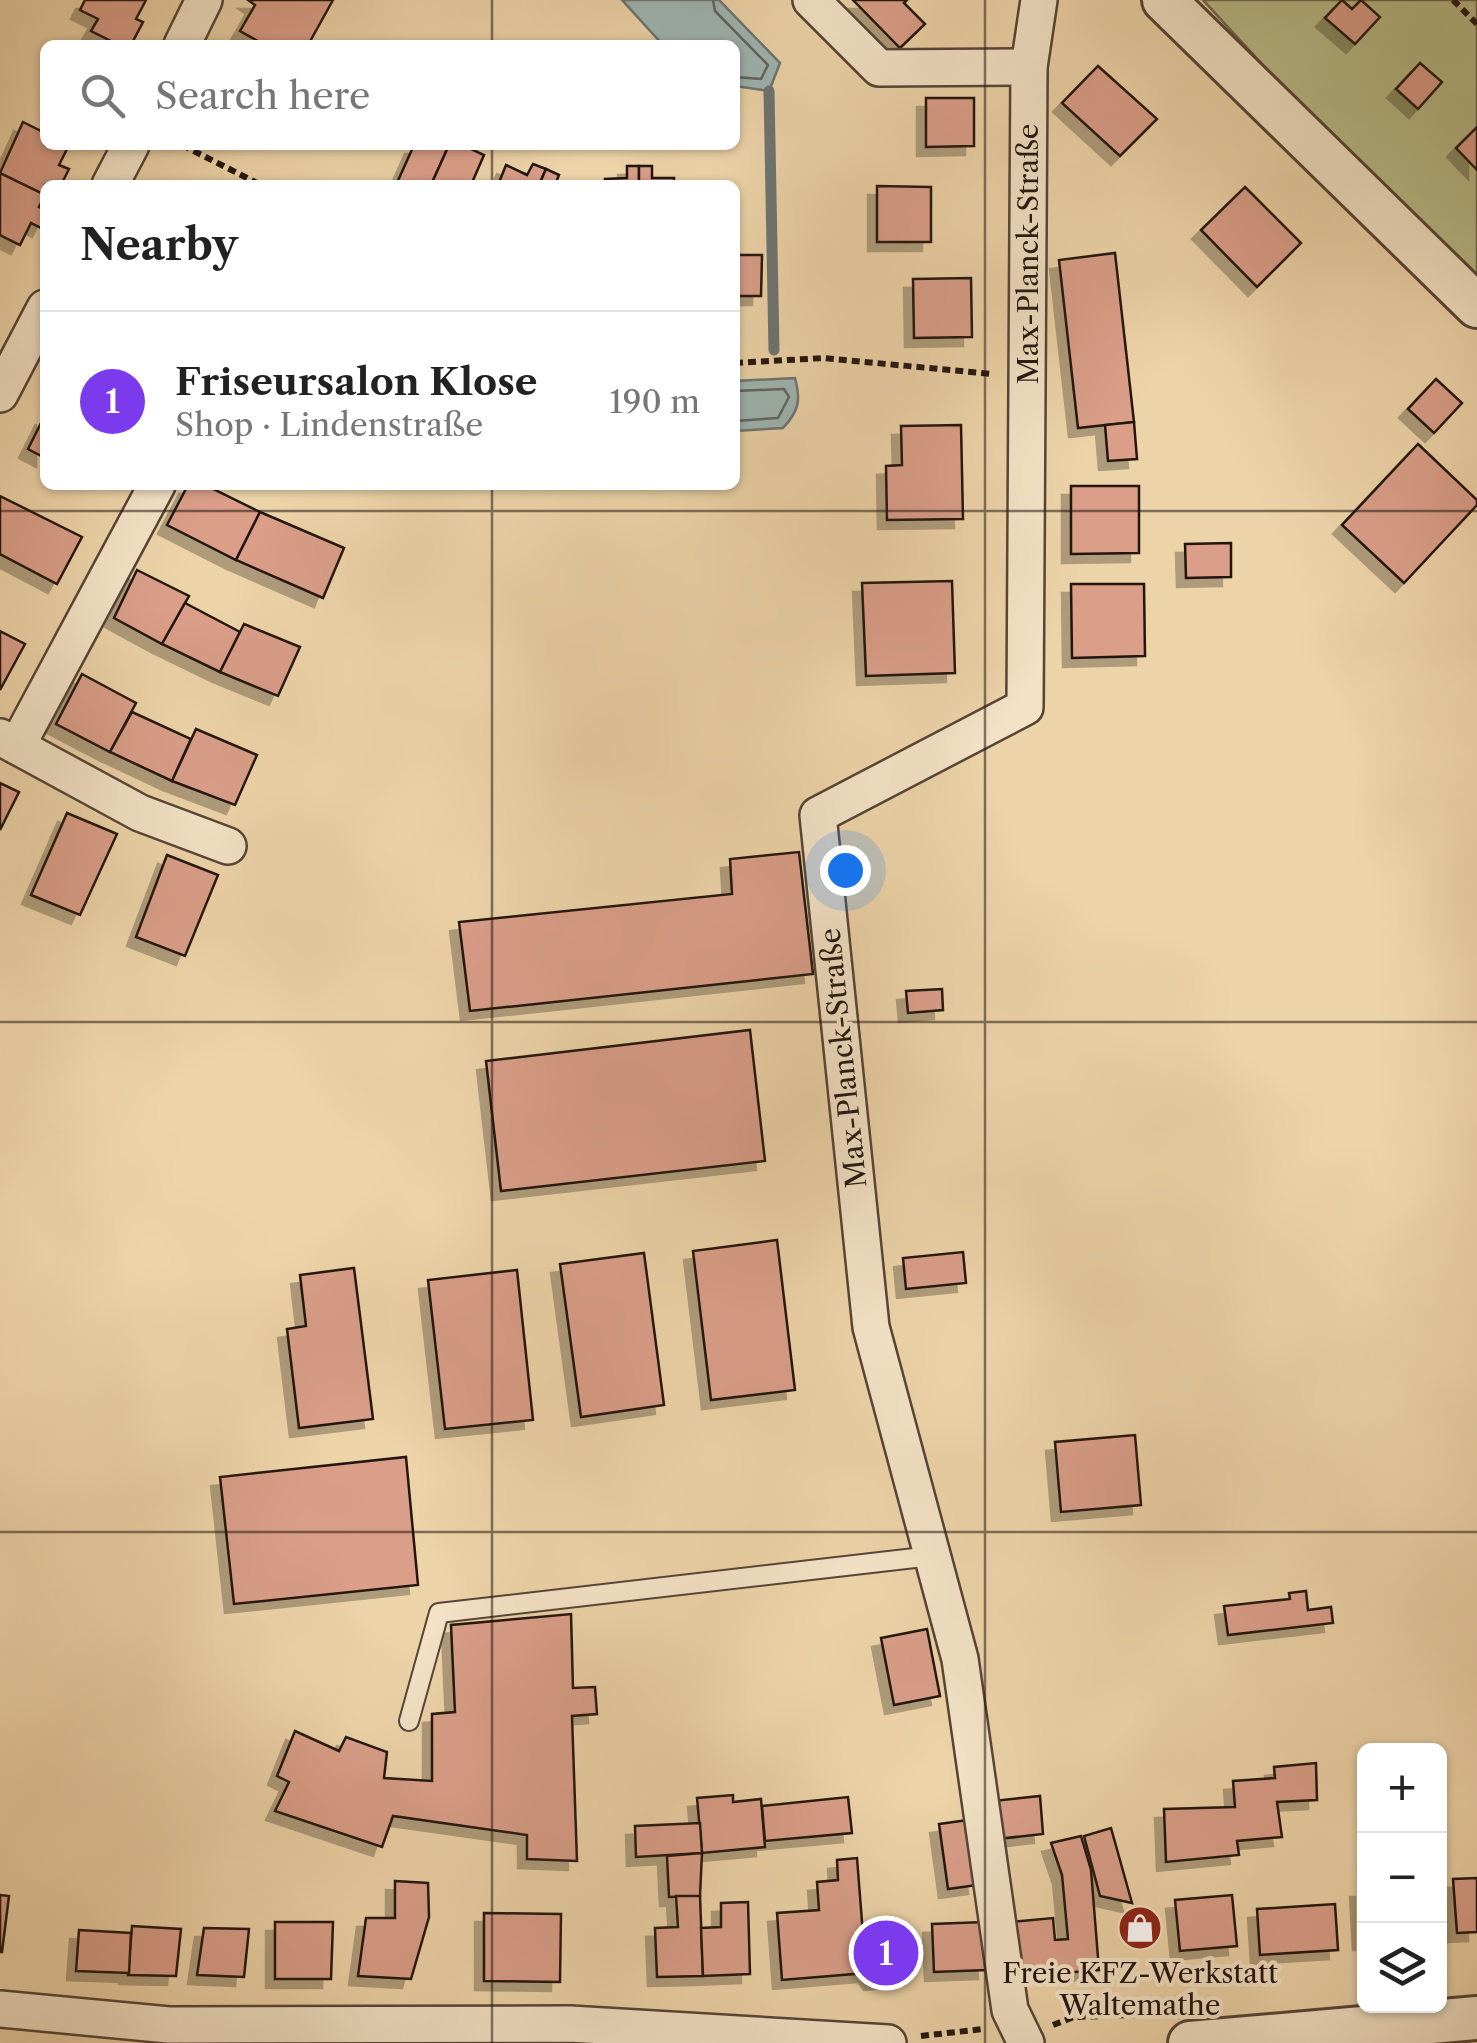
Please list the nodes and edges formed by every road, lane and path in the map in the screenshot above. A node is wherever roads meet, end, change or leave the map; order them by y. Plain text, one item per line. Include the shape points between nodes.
1 (204, 0) edge
2 (811, 0) edge
3 (1039, 0) edge
4 (1164, 0) edge
5 (1452, 0) edge
6 (1477, 24) edge
7 (184, 40) edge
8 (1029, 67) junction
9 (128, 150) edge
10 (192, 150) edge
11 (112, 180) edge
12 (252, 180) edge
13 (1477, 306) edge
14 (40, 318) edge
15 (740, 363) edge
16 (1027, 378) junction
17 (0, 394) edge
18 (153, 490) edge
19 (8, 741) edge
20 (228, 846) dead end
21 (932, 1556) junction
22 (410, 1721) dead end
23 (0, 2008) edge
24 (1477, 2018) edge
25 (888, 2043) edge
26 (1026, 2043) edge
27 (1190, 2043) edge

1 - 7 street
2 - 8 street via 879,68
3 - 8 street, Max-Planck-Straße
4 - 13 street
5 - 6 path
8 - 16 street, Max-Planck-Straße
9 - 11 street
10 - 12 path
14 - 17 street
15 - 16 path via 824,358
16 - 21 street, Max-Planck-Straße via 1024,707 818,815 871,1326
18 - 19 street
19 - 20 street via 140,813
21 - 22 lane via 440,1613
21 - 26 street, Max-Planck-Straße via 960,1659 1010,2010
23 - 25 street via 169,2025 570,2024
24 - 27 street

